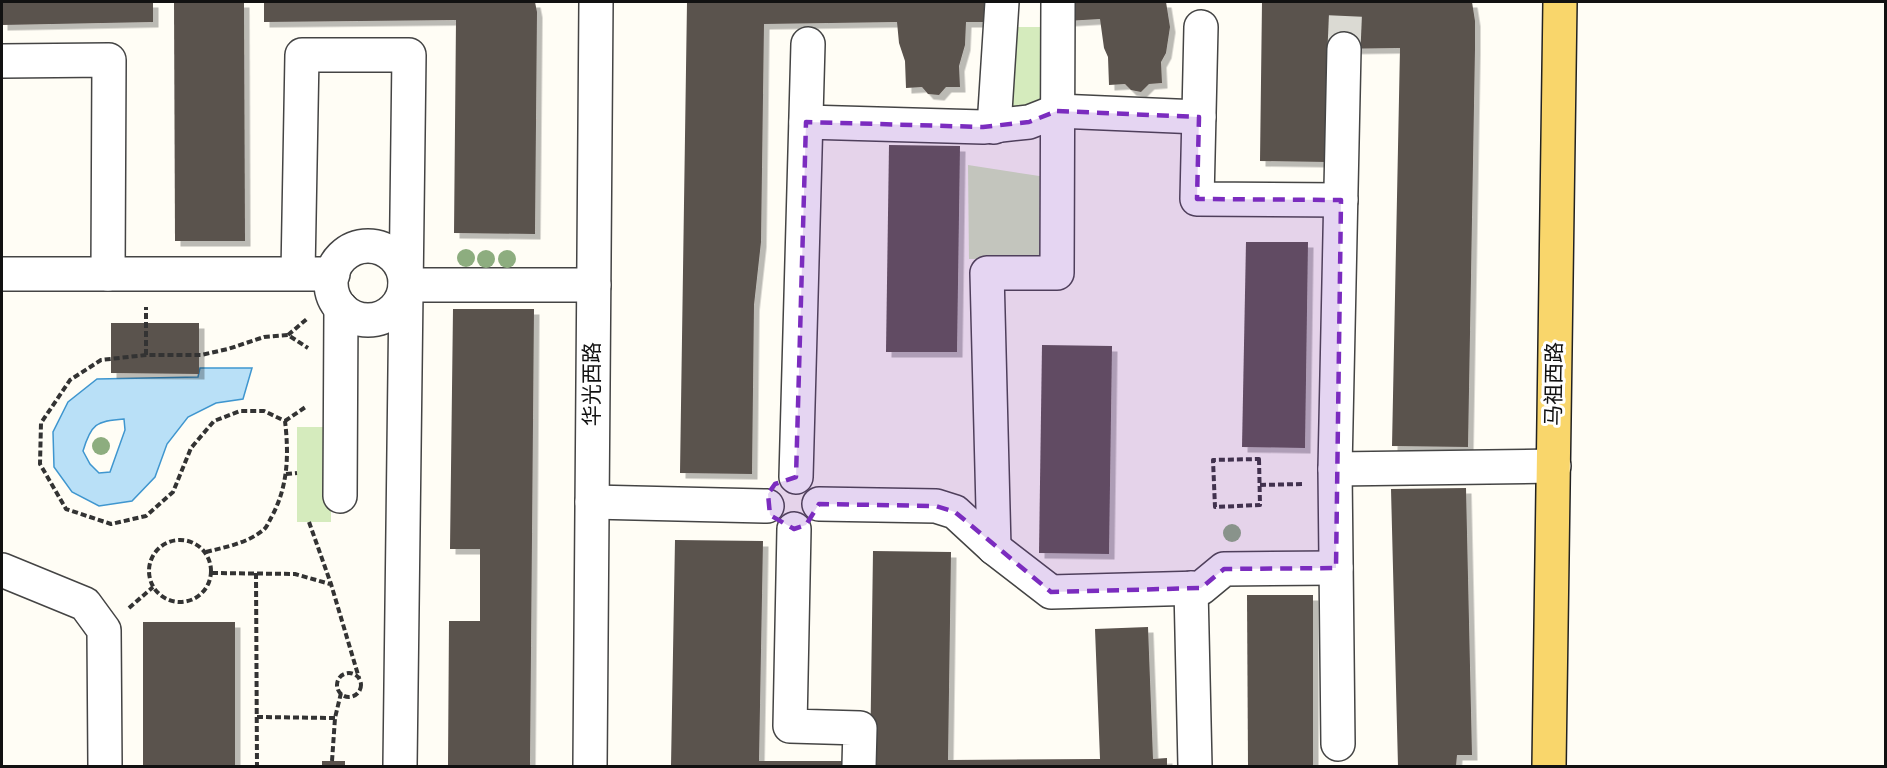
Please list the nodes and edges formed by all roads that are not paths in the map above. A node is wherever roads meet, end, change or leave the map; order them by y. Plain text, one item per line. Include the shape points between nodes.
1 (596, 2) edge
2 (1002, 2) edge
3 (1058, 2) edge
4 (1560, 2) edge
5 (1201, 27) dead end
6 (808, 44) dead end
7 (1344, 49) tunnel mouth
8 (2, 61) edge
9 (1057, 111) junction
10 (1198, 117) junction
11 (806, 122) junction
12 (994, 127) junction
13 (1341, 200) junction
14 (298, 273) junction
15 (2, 274) edge
16 (108, 274) junction
17 (333, 274) junction
18 (405, 285) junction
19 (594, 285) junction
20 (340, 308) junction
21 (1554, 466) junction
22 (1336, 476) junction
23 (796, 477) junction
24 (340, 496) dead end
25 (592, 502) junction
26 (819, 504) junction
27 (767, 506) junction
28 (794, 529) junction
29 (994, 548) junction
30 (1336, 568) junction
31 (2, 570) edge
32 (1191, 588) junction
33 (1338, 744) dead end
34 (105, 766) edge
35 (400, 766) edge
36 (590, 766) edge
37 (860, 766) edge
38 (1195, 766) edge
39 (1549, 766) edge

1 - 19 street, 华光西路
2 - 12 street
3 - 9 street
4 - 21 main road, 马祖西路
5 - 10 street
6 - 11 street
7 - 13 street
8 - 16 street via 109,60
9 - 10 street
9 - 12 street via 1029,122
9 - 29 street via 1057,273 987,273
10 - 13 street via 1197,199
11 - 12 street
11 - 23 street
13 - 22 street
14 - 16 street
14 - 17 street
14 - 18 street via 302,55 409,55
15 - 16 street
17 - 18 street via 345,254 368,246 390,253 404,273
17 - 20 street via 331,285
18 - 19 street
18 - 20 street via 396,308 375,319 362,319
18 - 35 street
19 - 25 street, 华光西路
20 - 24 street
21 - 22 street
21 - 39 main road, 马祖西路
22 - 30 street
23 - 26 street via 808,481 817,491
23 - 27 street via 775,484 768,494
25 - 27 street
25 - 36 street, 华光西路
26 - 28 street via 806,525
26 - 29 street via 936,506 955,512
27 - 28 street via 776,522
28 - 37 street via 790,726 860,728
29 - 32 street via 1051,592
30 - 32 street via 1224,569 1201,588
30 - 33 street
31 - 34 street via 85,604 104,630
32 - 38 street

